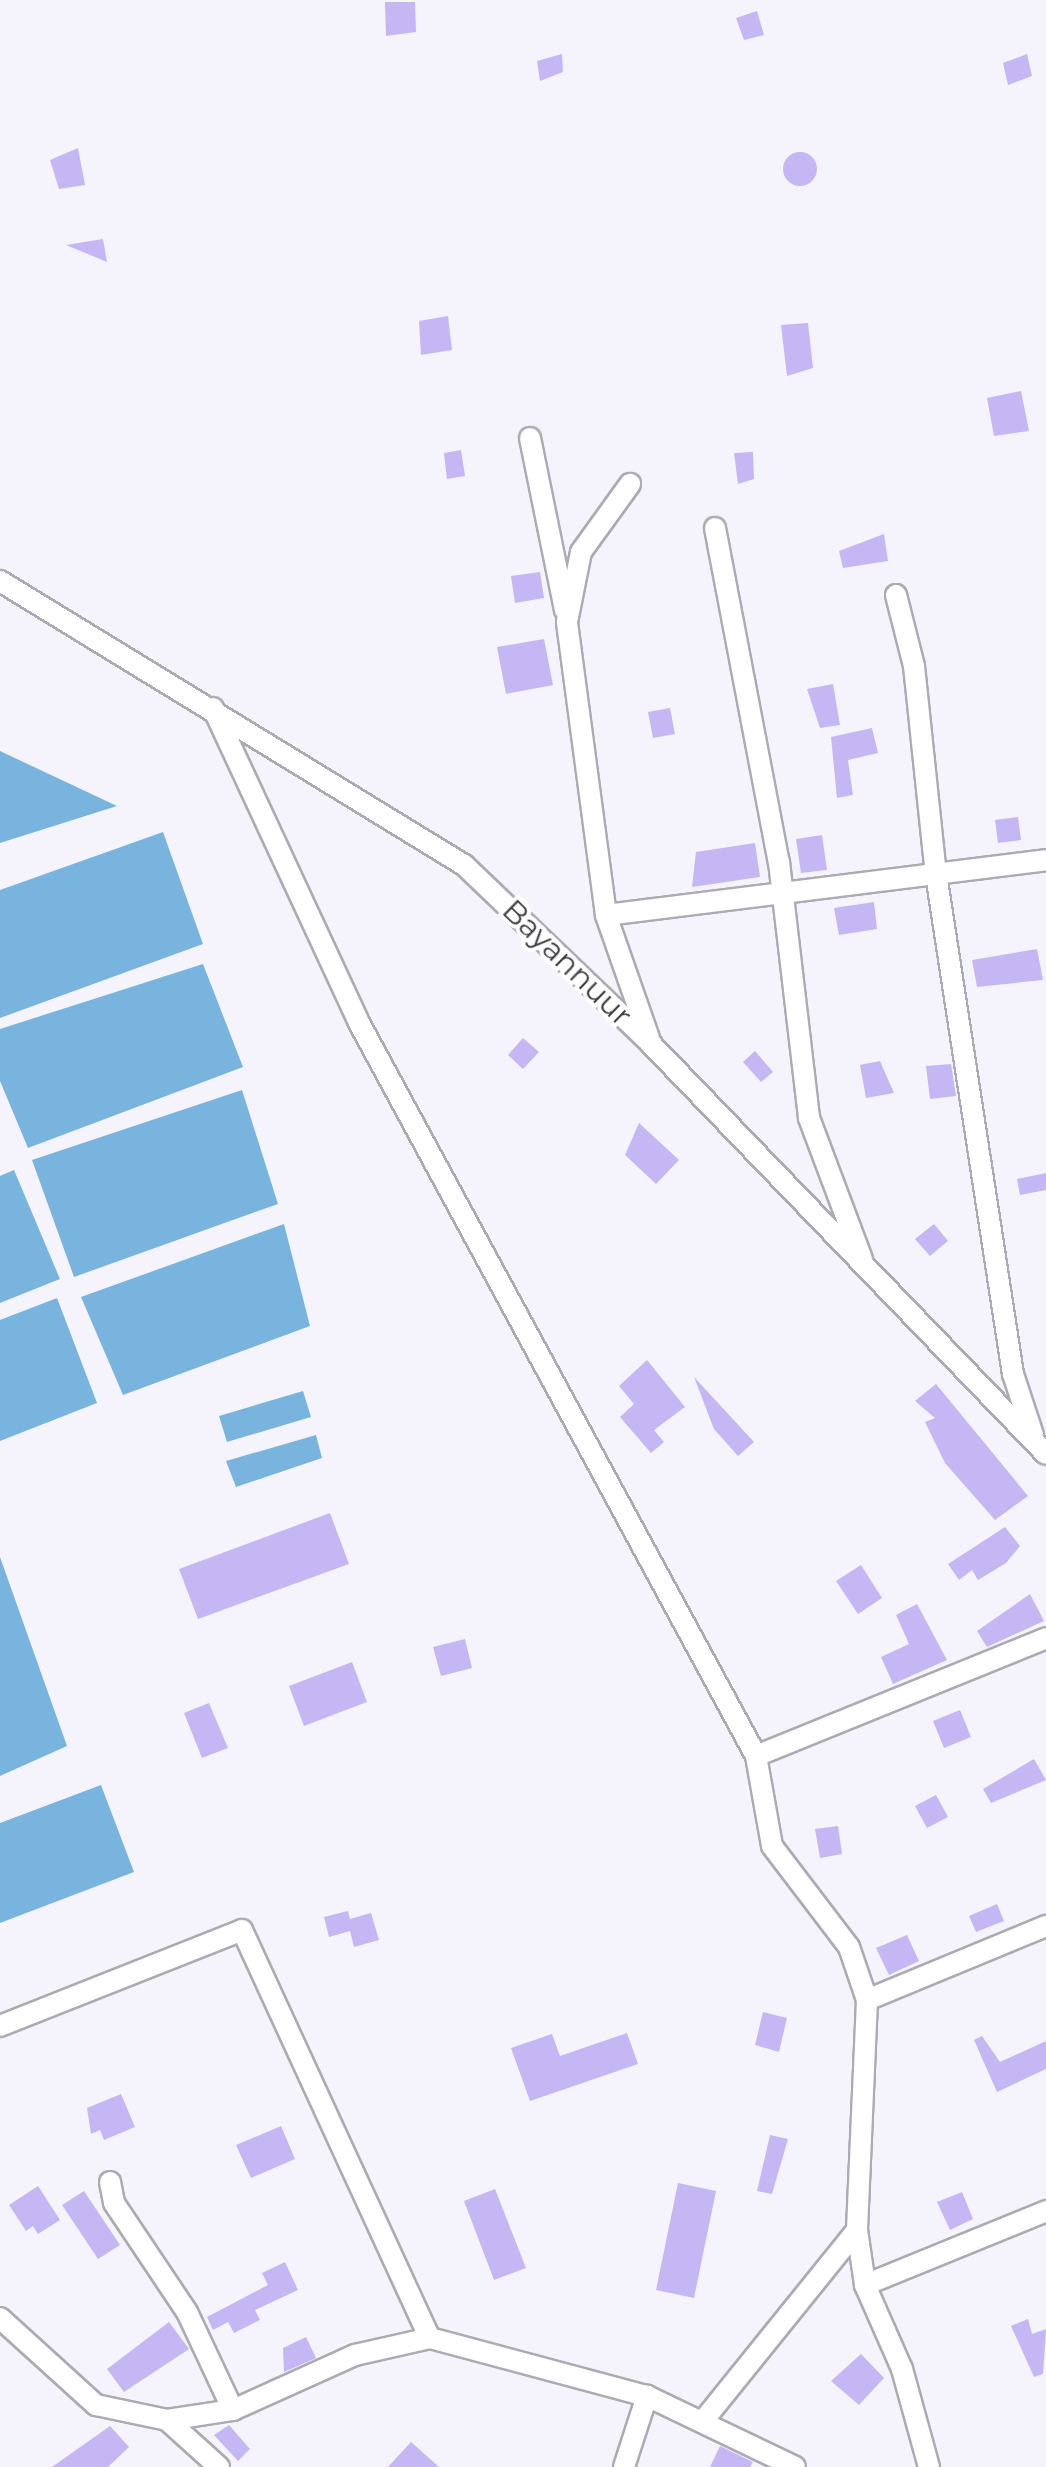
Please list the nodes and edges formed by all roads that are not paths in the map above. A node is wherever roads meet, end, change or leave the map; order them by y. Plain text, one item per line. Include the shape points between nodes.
1 (530, 438) dead end
2 (630, 484) dead end
3 (715, 528) dead end
4 (0, 581) edge
5 (896, 594) dead end
6 (567, 622) junction
7 (213, 708) junction
8 (1046, 860) edge
9 (936, 874) junction
10 (778, 894) junction
11 (606, 915) junction
12 (651, 1044) junction
13 (864, 1266) junction
14 (1040, 1448) edge
15 (1046, 1638) edge
16 (756, 1756) junction
17 (1046, 1926) edge
18 (867, 2000) junction
19 (0, 2026) edge
20 (110, 2182) dead end
21 (1046, 2210) edge
22 (857, 2230) junction
23 (865, 2285) junction
24 (0, 2318) edge
25 (430, 2338) junction
26 (647, 2396) junction
27 (233, 2410) junction
28 (167, 2420) junction
29 (703, 2421) junction
30 (219, 2467) edge
31 (624, 2467) edge
32 (795, 2467) edge
33 (929, 2467) edge

1 - 6 street
2 - 6 street via 581,552
3 - 10 street via 779,862
4 - 7 street, Bayannuur
5 - 9 street via 914,666
6 - 11 street
7 - 12 street, Bayannuur via 464,865
7 - 16 street via 358,1021
8 - 9 street
9 - 10 street
9 - 14 street via 1013,1374
10 - 11 street
10 - 13 street via 810,1118
11 - 12 street
12 - 13 street, Bayannuur
13 - 14 street, Bayannuur
15 - 16 street
16 - 18 street via 772,1846 849,1947
17 - 18 street
18 - 22 street
19 - 25 street via 242,1930
20 - 27 street via 114,2203 187,2312
21 - 23 street
22 - 23 street
22 - 29 street
23 - 33 street via 902,2369
24 - 28 street via 96,2404
25 - 26 street
25 - 27 street via 355,2354
26 - 29 street
26 - 31 street
27 - 28 street
28 - 30 street
29 - 32 street

